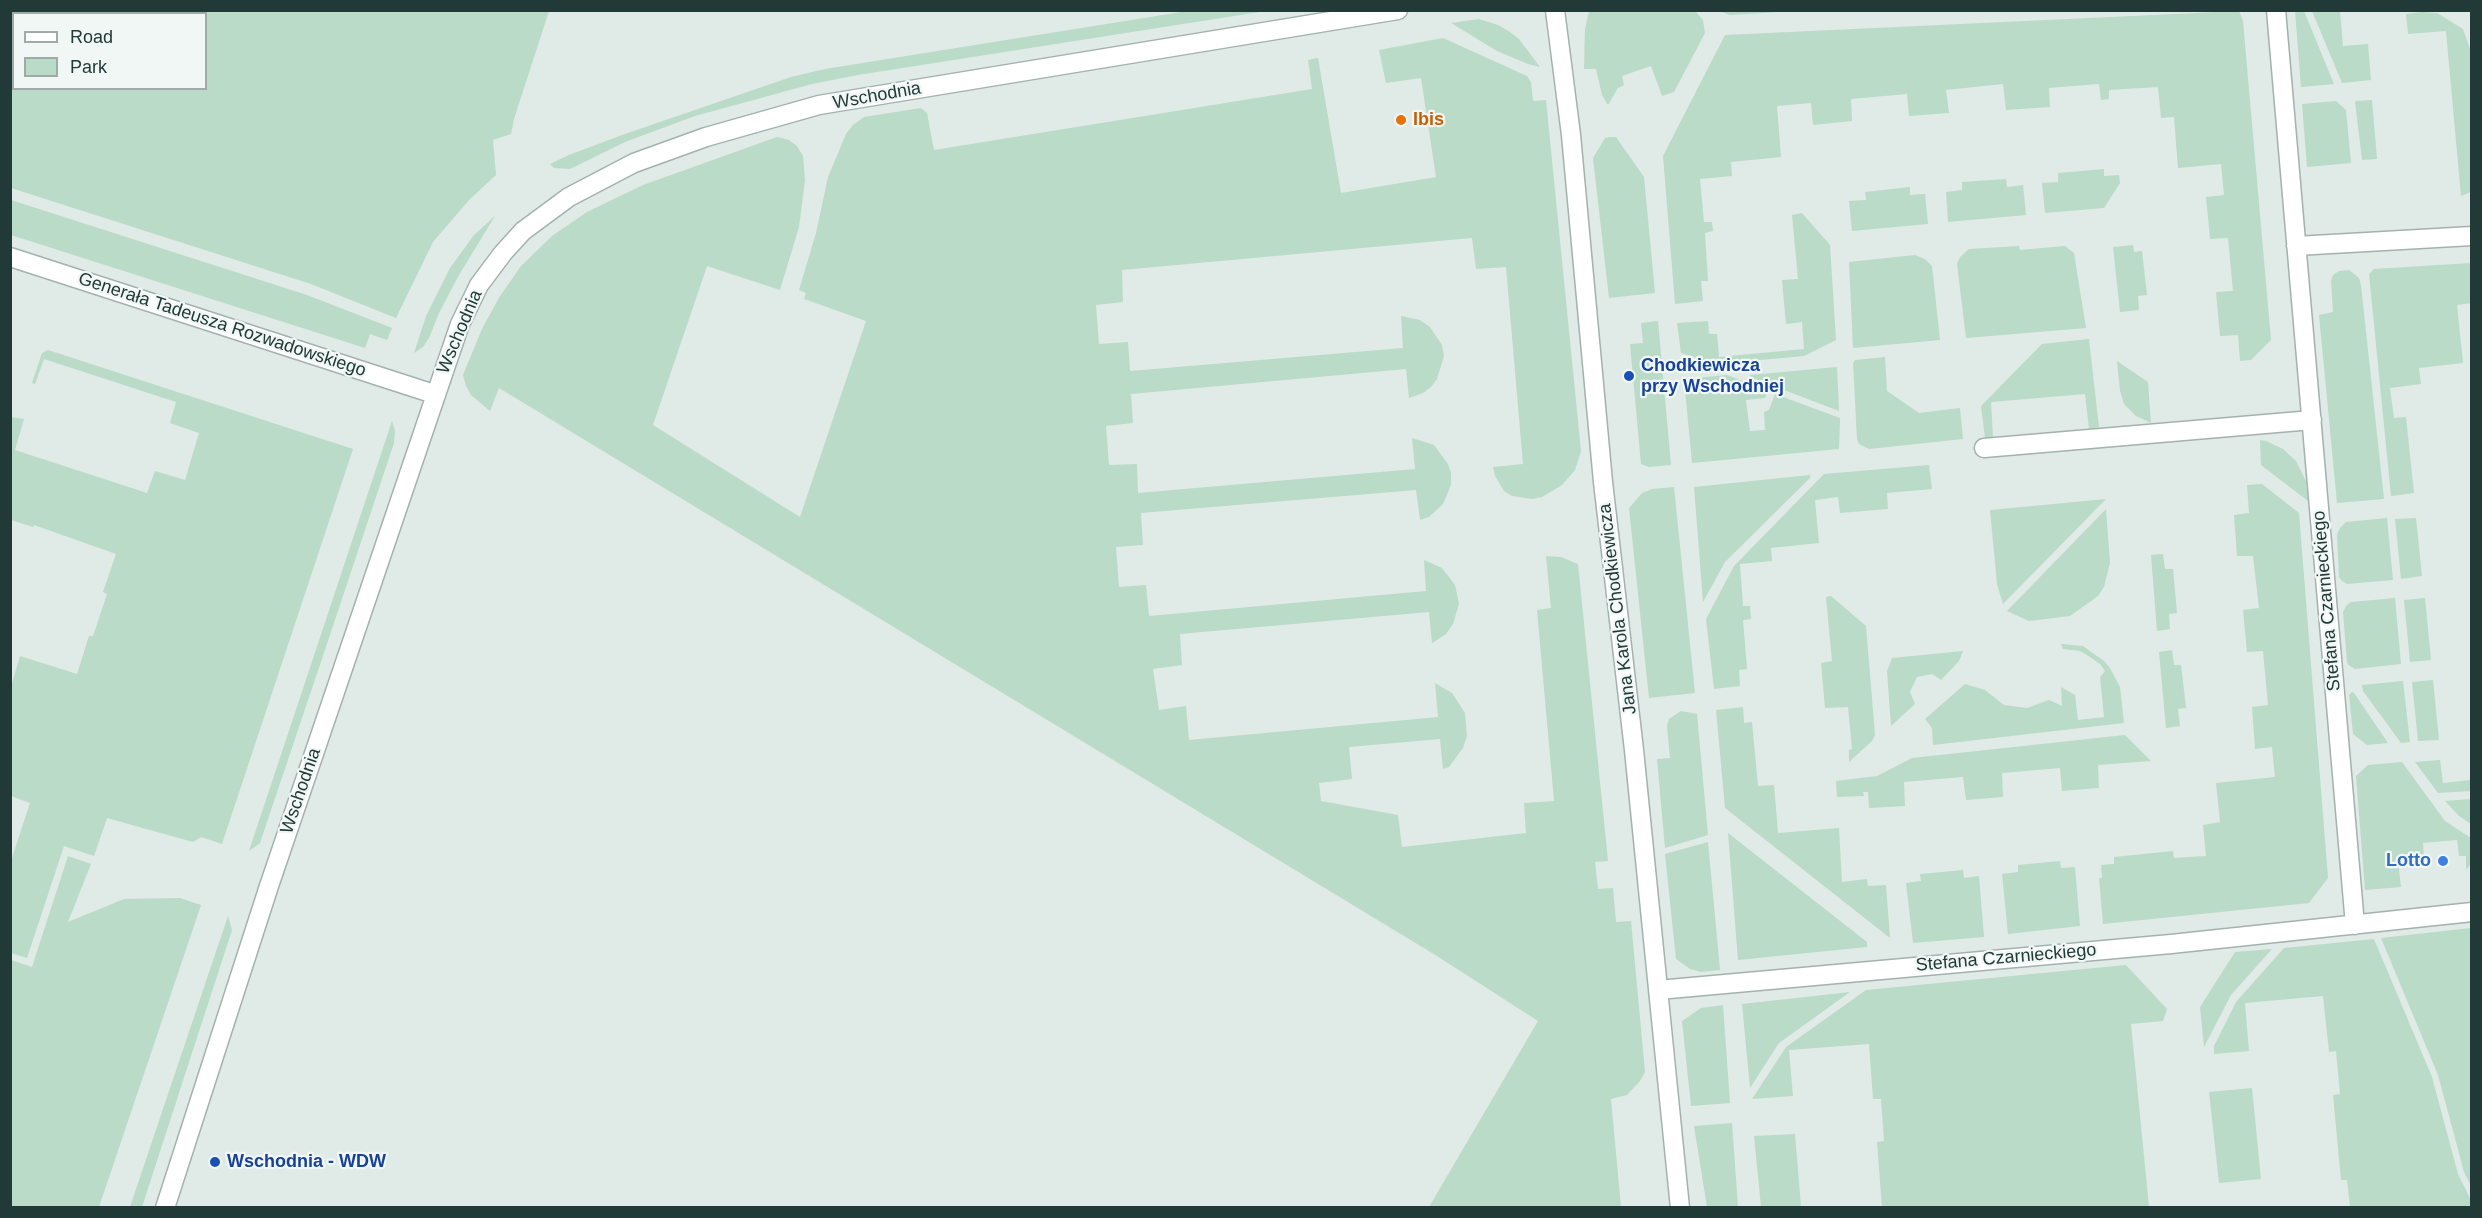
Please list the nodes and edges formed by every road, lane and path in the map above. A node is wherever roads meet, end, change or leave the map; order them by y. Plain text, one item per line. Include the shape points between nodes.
1 (1398, 10) edge
2 (1555, 10) edge
3 (2276, 10) edge
4 (2472, 236) edge
5 (2296, 246) junction
6 (10, 257) edge
7 (434, 394) junction
8 (2312, 420) junction
9 (1984, 448) dead end
10 (2472, 912) edge
11 (2355, 925) junction
12 (1658, 990) junction
13 (165, 1208) edge
14 (1680, 1208) edge

1 - 7 street, Wschodnia via 819,105 759,120 654,155 569,197 517,238 479,285
2 - 12 street, Jana Karola Chodkiewicza
3 - 5 street, Stefana Czarnieckiego
4 - 5 street
5 - 8 street, Stefana Czarnieckiego
6 - 7 street, Generała Tadeusza Rozwadowskiego
7 - 13 street, Wschodnia
8 - 9 street
8 - 11 street, Stefana Czarnieckiego
10 - 11 street, Stefana Czarnieckiego
11 - 12 street, Stefana Czarnieckiego
12 - 14 street, Jana Karola Chodkiewicza

